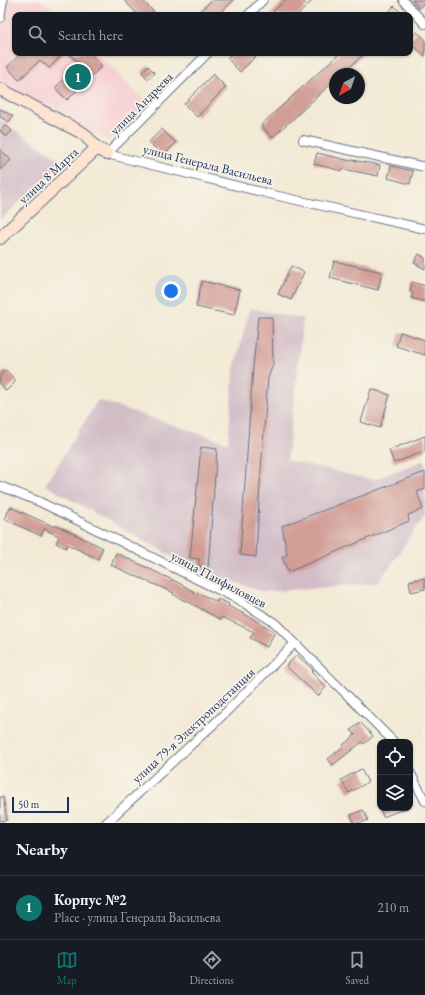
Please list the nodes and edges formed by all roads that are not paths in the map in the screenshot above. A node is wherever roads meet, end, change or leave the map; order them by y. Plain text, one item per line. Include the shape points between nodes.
1 (3, 0) edge
2 (263, 0) edge
3 (403, 0) edge
4 (251, 12) edge
5 (0, 18) edge
6 (425, 24) edge
7 (205, 56) edge
8 (0, 89) edge
9 (303, 140) dead end
10 (102, 151) junction
11 (425, 167) edge
12 (425, 229) edge
13 (0, 238) edge
14 (0, 486) edge
15 (295, 644) junction
16 (391, 739) edge
17 (412, 775) edge
18 (425, 801) edge
19 (106, 823) edge

1 - 5 street
2 - 4 street
3 - 6 street
7 - 10 street, улица Андреева
8 - 10 main road via 84,134
9 - 11 street
10 - 12 street, улица Генерала Васильева via 274,195
10 - 13 main road, улица 8 Марта
14 - 15 street, улица Панфиловцев via 40,502 239,600 275,623
15 - 16 street, улица Панфиловцев
15 - 19 street, улица 79-я Электроподстанция via 217,721
17 - 18 street

